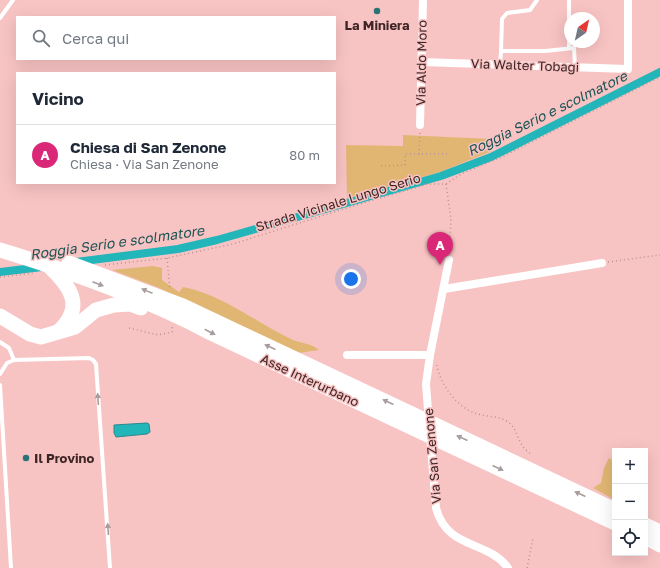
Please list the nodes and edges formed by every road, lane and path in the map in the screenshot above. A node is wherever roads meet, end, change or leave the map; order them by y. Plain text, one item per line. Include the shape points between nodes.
1 (13, 0) edge
2 (423, 0) edge
3 (537, 0) edge
4 (569, 0) edge
5 (628, 0) edge
6 (569, 12) edge
7 (0, 18) edge
8 (564, 48) edge
9 (574, 48) edge
10 (501, 51) junction
11 (422, 62) junction
12 (500, 64) junction
13 (575, 67) junction
14 (660, 77) edge
15 (420, 125) joint
16 (418, 154) junction
17 (449, 154) dead end
18 (381, 166) dead end
19 (446, 184) junction
20 (0, 240) edge
21 (0, 250) edge
22 (660, 255) edge
23 (449, 260) joint
24 (602, 263) joint
25 (103, 265) dead end
26 (44, 269) junction
27 (0, 277) edge
28 (444, 289) junction
29 (181, 311) junction
30 (0, 316) edge
31 (58, 332) junction
32 (0, 342) edge
33 (347, 355) dead end
34 (430, 355) junction
35 (14, 360) junction
36 (436, 362) dead end
37 (0, 374) edge
38 (0, 385) edge
39 (433, 433) junction
40 (531, 454) dead end
41 (2, 475) edge
42 (612, 509) edge
43 (612, 522) edge
44 (648, 526) edge
45 (660, 532) edge
46 (533, 538) dead end
47 (648, 539) edge
48 (660, 545) edge
49 (10, 568) edge
50 (110, 568) edge
51 (508, 568) edge
52 (527, 568) edge

1 - 7 lane
2 - 11 street, Via Aldo Moro
3 - 10 lane via 530,10 507,13 502,19
4 - 6 lane
5 - 13 street, Via Walter Tobagi via 628,69
8 - 10 lane via 544,51
9 - 13 lane
10 - 12 lane
11 - 12 street, Via Walter Tobagi
11 - 15 street, Via Aldo Moro
12 - 13 street, Via Walter Tobagi
14 - 19 path, Strada Vicinale Lungo Serio
15 - 16 path
16 - 17 path
16 - 18 path via 405,154 405,165
19 - 23 path via 451,219
19 - 25 path, Strada Vicinale Lungo Serio via 428,184 233,244 167,258
29 -> 20 highway, Asse Interurbano via 105,275
21 - 26 highway, Asse Interurbano
22 - 24 path
23 - 28 street, Via San Zenone
24 - 28 street
26 - 27 path
26 -> 29 highway, Asse Interurbano
26 - 31 highway via 66,283 72,298 73,310 68,323
28 - 34 street, Via San Zenone
29 - 31 highway via 114,304 96,310 75,327
29 -> 39 highway, Asse Interurbano
39 -> 29 highway, Asse Interurbano via 423,419
30 - 31 highway via 36,336
32 - 35 lane via 9,348
33 - 34 street
34 - 51 street, Via San Zenone via 426,384 438,516 455,537 496,557
35 - 37 lane via 7,363
50 -> 35 lane via 96,364 89,358
36 - 40 path via 439,375 458,403 466,410 508,422 514,428 522,446
38 - 41 lane
42 -> 39 highway, Asse Interurbano
39 -> 43 highway, Asse Interurbano
41 - 49 lane
44 - 45 highway
46 - 52 path
47 - 48 highway

